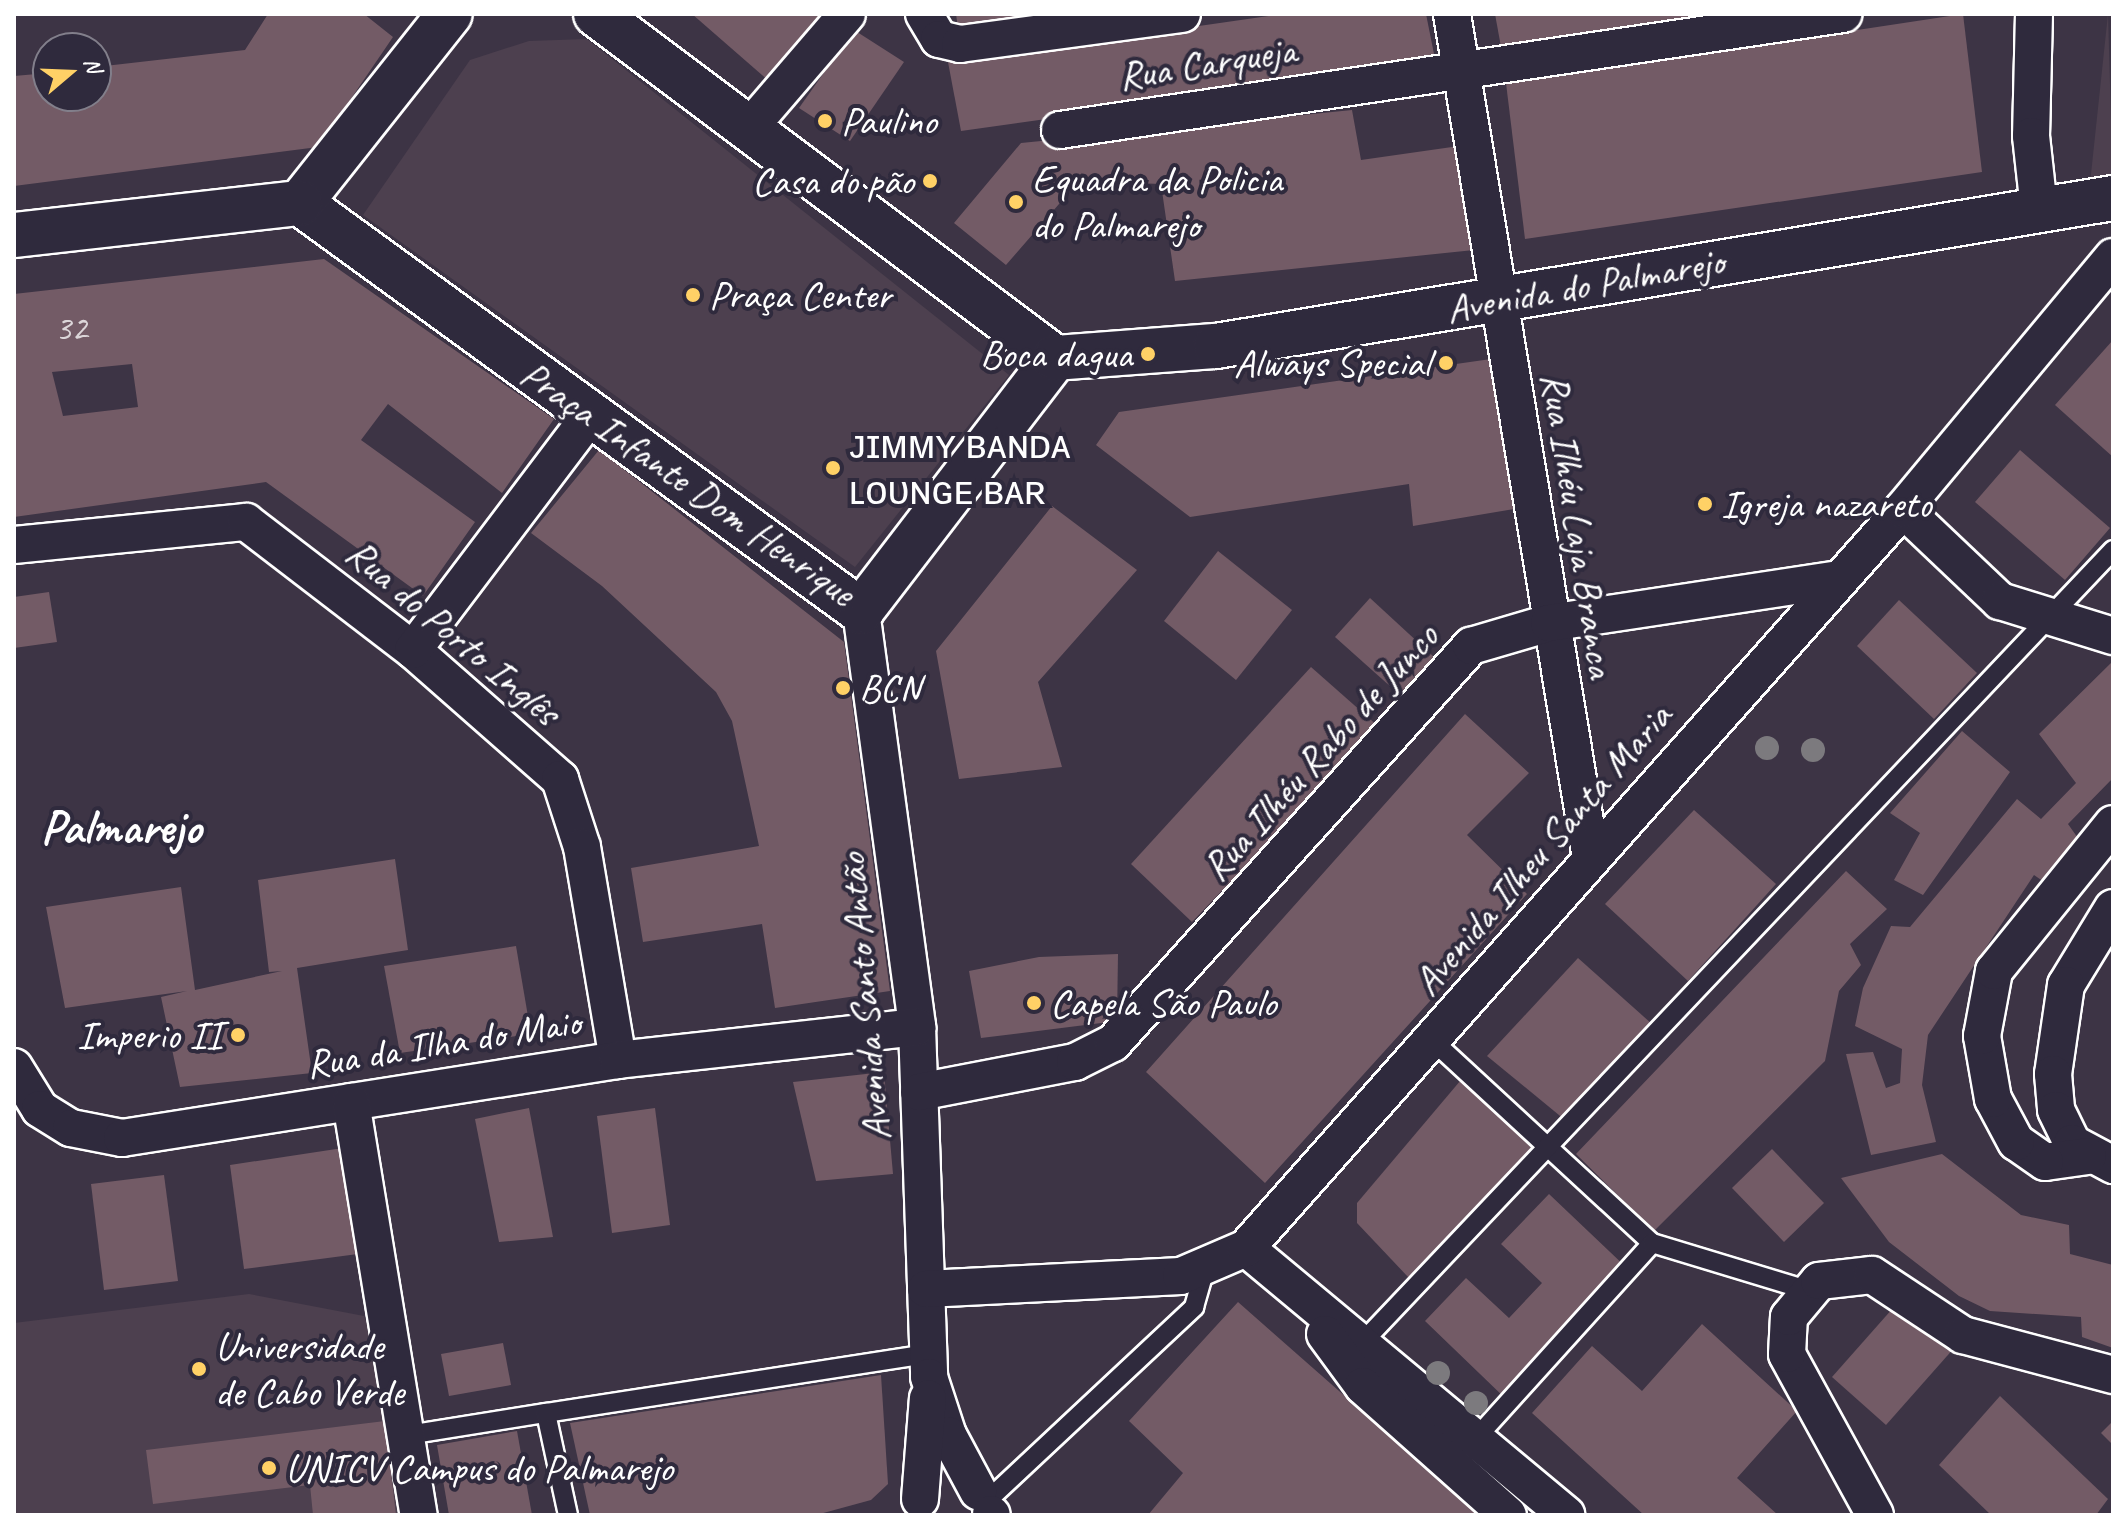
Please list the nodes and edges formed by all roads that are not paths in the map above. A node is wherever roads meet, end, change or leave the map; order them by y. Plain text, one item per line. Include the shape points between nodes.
1 (450, 14) edge
2 (596, 14) edge
3 (847, 14) edge
4 (924, 14) edge
5 (1182, 14) edge
6 (1452, 14) edge
7 (1843, 14) edge
8 (2034, 14) edge
9 (1463, 69) junction
10 (749, 128) junction
11 (1060, 130) dead end
12 (2113, 198) edge
13 (300, 203) junction
14 (2039, 209) junction
15 (14, 235) edge
16 (2113, 257) edge
17 (1497, 300) junction
18 (1055, 358) junction
19 (591, 415) junction
20 (1903, 509) junction
21 (14, 545) edge
22 (2113, 550) edge
23 (1841, 579) junction
24 (861, 611) junction
25 (2049, 619) junction
26 (1549, 623) junction
27 (2113, 636) edge
28 (413, 650) junction
29 (2113, 824) edge
30 (1591, 858) junction
31 (2113, 908) edge
32 (2113, 960) edge
33 (2073, 973) junction
34 (917, 1027) junction
35 (1433, 1041) junction
36 (618, 1060) junction
37 (14, 1067) edge
38 (919, 1092) junction
39 (351, 1102) junction
40 (1547, 1144) junction
41 (2100, 1161) edge
42 (1652, 1243) junction
43 (1246, 1248) junction
44 (1204, 1271) junction
45 (926, 1289) junction
46 (1807, 1290) junction
47 (1301, 1300) junction
48 (1359, 1346) junction
49 (929, 1365) junction
50 (2113, 1375) edge
51 (546, 1413) junction
52 (408, 1435) junction
53 (1477, 1437) junction
54 (988, 1507) edge
55 (915, 1510) edge
56 (419, 1515) edge
57 (568, 1515) edge
58 (1508, 1515) edge
59 (1566, 1515) edge
60 (1875, 1515) edge

1 - 13 street
2 - 10 street
3 - 10 street
4 - 5 street via 939,39 960,44
6 - 9 street, Rua Ilhéu Laja Branca
7 - 9 street, Rua Carqueja
8 - 14 street via 2031,136
9 - 11 street, Rua Carqueja
9 - 17 street, Rua Ilhéu Laja Branca
10 - 18 street
12 - 14 street, Avenida do Palmarejo
13 - 15 street
13 - 19 street, Praça Infante Dom Henrique
14 - 17 street, Avenida do Palmarejo
16 - 20 street, Avenida Ilheu Santa Maria
17 - 18 street, Avenida do Palmarejo via 1216,346
17 - 26 street, Rua Ilhéu Laja Branca
18 - 24 street, Praça Infante Dom Henrique
19 - 24 street, Praça Infante Dom Henrique
19 - 28 street
20 - 23 street, Avenida Ilheu Santa Maria
20 - 25 street via 1983,589
21 - 28 street, Rua do Porto Inglês via 246,522
22 - 25 lane
23 - 26 street, Rua Ilhéu Rabo de Junco
23 - 30 street, Avenida Ilheu Santa Maria
24 - 34 street, Avenida Santo Antão
25 - 27 street
25 - 40 lane
26 - 30 street, Rua Ilhéu Laja Branca
26 - 38 street, Rua Ilhéu Rabo de Junco via 1471,646 1113,1043 1075,1062
28 - 36 street, Rua do Porto Inglês via 560,779 582,847
29 - 41 street via 1994,971 1982,1036 1993,1099 2016,1142 2045,1162
30 - 35 street, Avenida Ilheu Santa Maria
31 - 33 street
32 - 33 street
33 - 41 street via 2055,1025 2056,1110
34 - 36 street, Rua da Ilha do Maio
34 - 38 street, Avenida Santo Antão
35 - 40 lane
35 - 43 street, Avenida Ilheu Santa Maria
36 - 39 street, Rua da Ilha do Maio
37 - 39 street, Rua da Ilha do Maio via 40,1109 71,1128 122,1138
38 - 45 street, Avenida Santo Antão
39 - 52 street
40 - 42 lane
40 - 48 lane
42 - 46 lane
42 - 53 lane
43 - 44 street, Avenida Ilheu Santa Maria
43 - 47 street
44 - 45 street, Avenida Ilheu Santa Maria
44 - 54 lane via 1194,1307
45 - 49 street, Avenida Santo Antão
46 - 50 street via 1834,1275 1872,1275 1963,1335
46 - 60 street via 1789,1317 1787,1354
47 - 48 street
47 - 58 street via 1363,1386
48 - 53 street
49 - 51 lane
49 - 54 street, Avenida Santo Antão via 948,1435
49 - 55 street, Avenida Santo Antão
51 - 52 lane
51 - 57 lane
52 - 56 street
53 - 59 street
54 - 55 street via 953,1482

